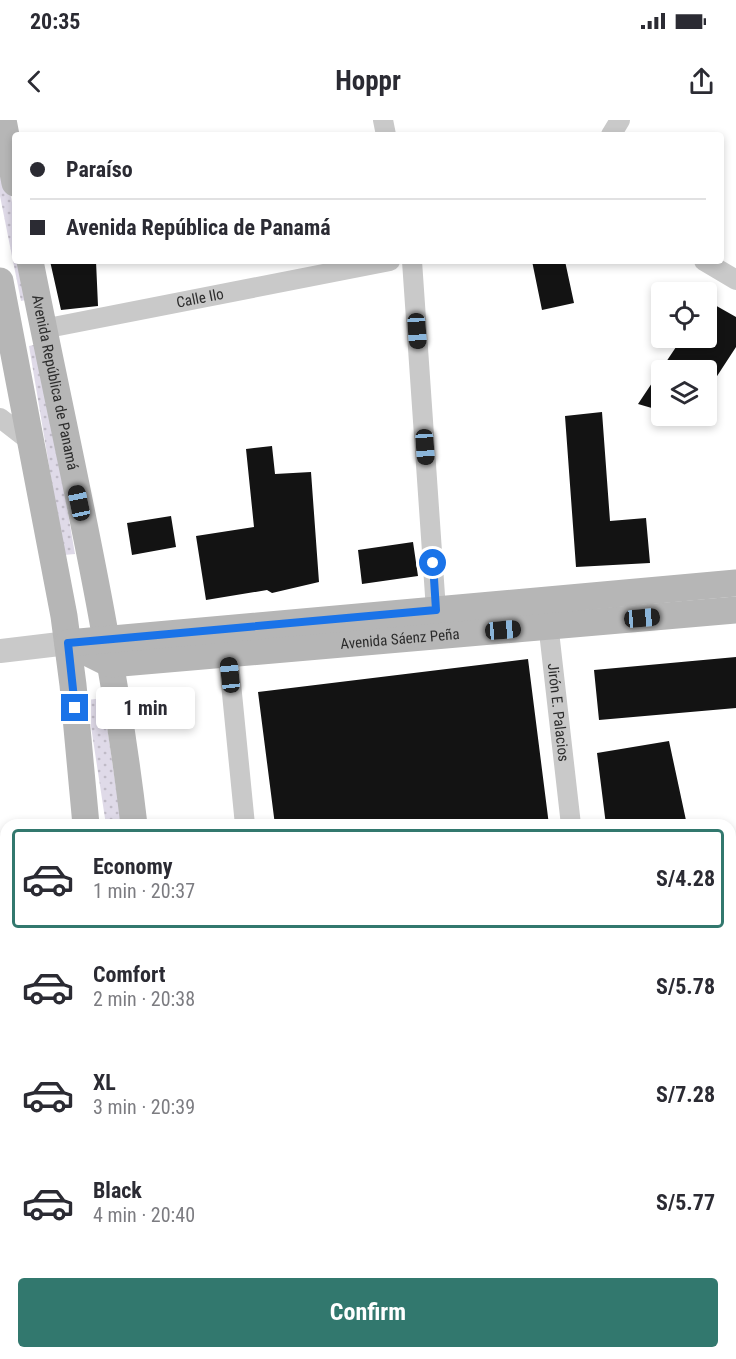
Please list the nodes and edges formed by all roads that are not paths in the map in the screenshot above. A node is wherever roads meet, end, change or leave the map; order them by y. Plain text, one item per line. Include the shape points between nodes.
1 (3, 120) edge
2 (12, 167) edge
3 (31, 264) edge
4 (375, 264) edge
5 (412, 264) edge
6 (709, 264) edge
7 (736, 280) edge
8 (0, 281) edge
9 (43, 329) junction
10 (5, 338) edge
11 (0, 418) edge
12 (30, 441) junction
13 (736, 583) edge
14 (436, 610) junction
15 (736, 610) edge
16 (547, 613) junction
17 (226, 641) junction
18 (68, 643) junction
19 (0, 651) edge
20 (108, 651) junction
21 (85, 819) edge
22 (133, 819) edge
23 (244, 819) edge
24 (570, 819) edge

1 - 2 main road
3 - 9 main road, Avenida República de Panamá
4 - 9 street, Calle Ilo
5 - 14 street
6 - 7 street
8 - 10 main road
9 - 10 street, Calle Ilo
9 - 20 main road, Avenida República de Panamá
10 - 12 main road
11 - 12 street
12 - 18 main road
13 - 16 main road, Avenida Sáenz Peña
14 - 16 main road, Avenida Sáenz Peña
14 - 17 main road, Avenida Sáenz Peña
15 - 16 main road, Avenida Sáenz Peña
16 - 17 main road, Avenida Sáenz Peña
16 - 24 street, Jirón E. Palacios
17 - 20 main road, Avenida Sáenz Peña
17 - 23 street
18 - 19 street
18 - 20 main road
18 - 21 main road
20 - 22 main road, Avenida República de Panamá

